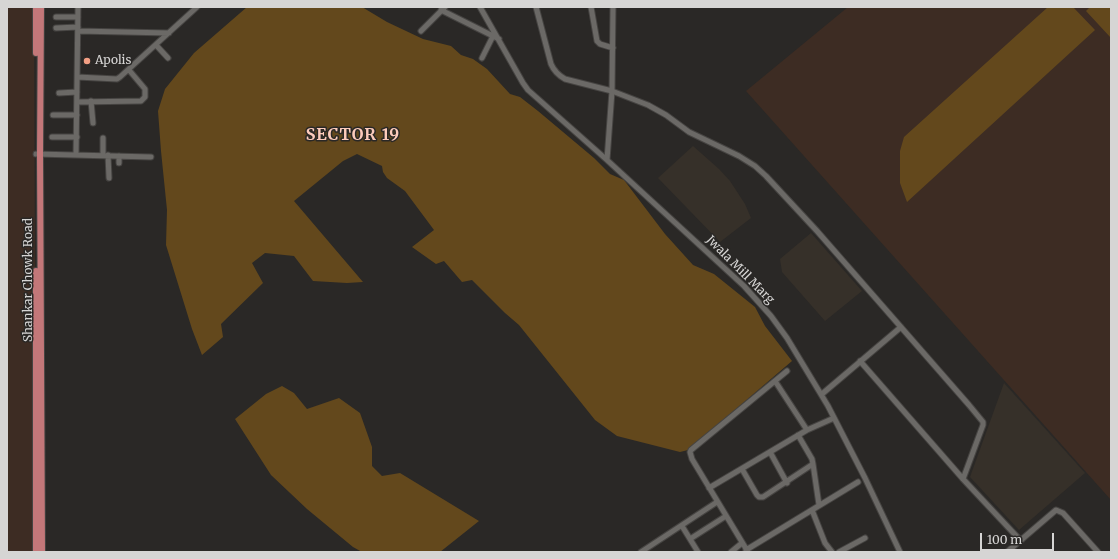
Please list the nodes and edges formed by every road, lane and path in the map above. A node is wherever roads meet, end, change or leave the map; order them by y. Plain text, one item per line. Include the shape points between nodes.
1 (36, 7) edge
2 (41, 7) edge
3 (78, 7) edge
4 (198, 7) edge
5 (480, 7) edge
6 (536, 7) edge
7 (591, 7) edge
8 (613, 7) edge
9 (443, 9) edge
10 (56, 17) dead end
11 (78, 17) junction
12 (56, 28) dead end
13 (78, 29) junction
14 (421, 32) dead end
15 (169, 33) junction
16 (493, 36) junction
17 (499, 39) junction
18 (156, 45) junction
19 (613, 48) junction
20 (168, 58) dead end
21 (482, 58) dead end
22 (129, 70) junction
23 (77, 77) junction
24 (612, 91) junction
25 (77, 92) junction
26 (59, 93) dead end
27 (92, 101) junction
28 (77, 102) junction
29 (53, 115) dead end
30 (77, 115) junction
31 (93, 123) dead end
32 (52, 137) dead end
33 (77, 137) junction
34 (103, 138) dead end
35 (38, 154) junction
36 (76, 155) junction
37 (106, 155) junction
38 (120, 156) junction
39 (151, 157) dead end
40 (607, 160) junction
41 (119, 163) dead end
42 (109, 178) dead end
43 (901, 327) junction
44 (860, 361) junction
45 (787, 370) dead end
46 (775, 381) junction
47 (822, 394) junction
48 (834, 418) junction
49 (807, 430) junction
50 (798, 434) junction
51 (770, 452) junction
52 (813, 464) junction
53 (742, 469) junction
54 (963, 478) junction
55 (858, 482) dead end
56 (787, 483) junction
57 (710, 488) junction
58 (718, 502) junction
59 (819, 505) junction
60 (812, 510) junction
61 (726, 516) junction
62 (682, 526) junction
63 (865, 538) dead end
64 (690, 539) junction
65 (1021, 540) junction
66 (742, 543) junction
67 (747, 551) edge
68 (36, 552) edge
69 (42, 552) edge
70 (641, 552) edge
71 (698, 552) edge
72 (731, 552) edge
73 (832, 552) edge
74 (839, 552) edge
75 (900, 552) edge
76 (1007, 552) edge
77 (1098, 552) edge

1 - 35 main road, Shankar Chowk Road
2 - 35 main road, Shankar Chowk Road
3 - 11 street
4 - 15 street
5 - 17 street, Jwala Mill Marg
6 - 24 street via 551,64 558,75
7 - 19 street via 598,41
8 - 19 street
9 - 14 street
9 - 16 street
10 - 11 street
11 - 13 street
12 - 13 street
13 - 15 street
13 - 23 street
15 - 18 street
16 - 17 street
16 - 21 street
17 - 40 street, Jwala Mill Marg via 528,90
18 - 20 street
18 - 22 street
19 - 24 street
22 - 23 street via 117,79
22 - 27 street via 145,89 142,101
23 - 25 street
24 - 40 street
24 - 43 street via 648,105 695,135 755,166 797,209
25 - 26 street
25 - 28 street
27 - 28 street
27 - 31 street
28 - 30 street
29 - 30 street
30 - 33 street
32 - 33 street
33 - 36 street
34 - 37 street
35 - 36 street
35 - 68 main road, Shankar Chowk Road
35 - 69 main road, Shankar Chowk Road
36 - 37 street
37 - 38 street
37 - 42 street
38 - 39 street
38 - 41 street
40 - 47 street, Jwala Mill Marg via 759,301 787,338
43 - 44 street
43 - 54 street via 982,422
44 - 47 street
44 - 54 street
45 - 46 street
46 - 49 street
46 - 57 street via 691,450 691,456
47 - 48 street, Jwala Mill Marg
48 - 49 street
48 - 75 street, Jwala Mill Marg
49 - 50 street
50 - 51 street
50 - 52 street
51 - 53 street
51 - 56 street
52 - 56 street
52 - 59 street
53 - 56 street via 761,498
53 - 57 street
54 - 65 street
55 - 59 street
57 - 58 street
58 - 61 street
58 - 62 street
59 - 60 street
60 - 67 street
60 - 73 street
61 - 64 street
61 - 66 street
62 - 64 street
62 - 70 street
63 - 74 street
64 - 71 street
65 - 76 street
65 - 77 street via 1056,510 1063,513
66 - 67 street
66 - 72 street

